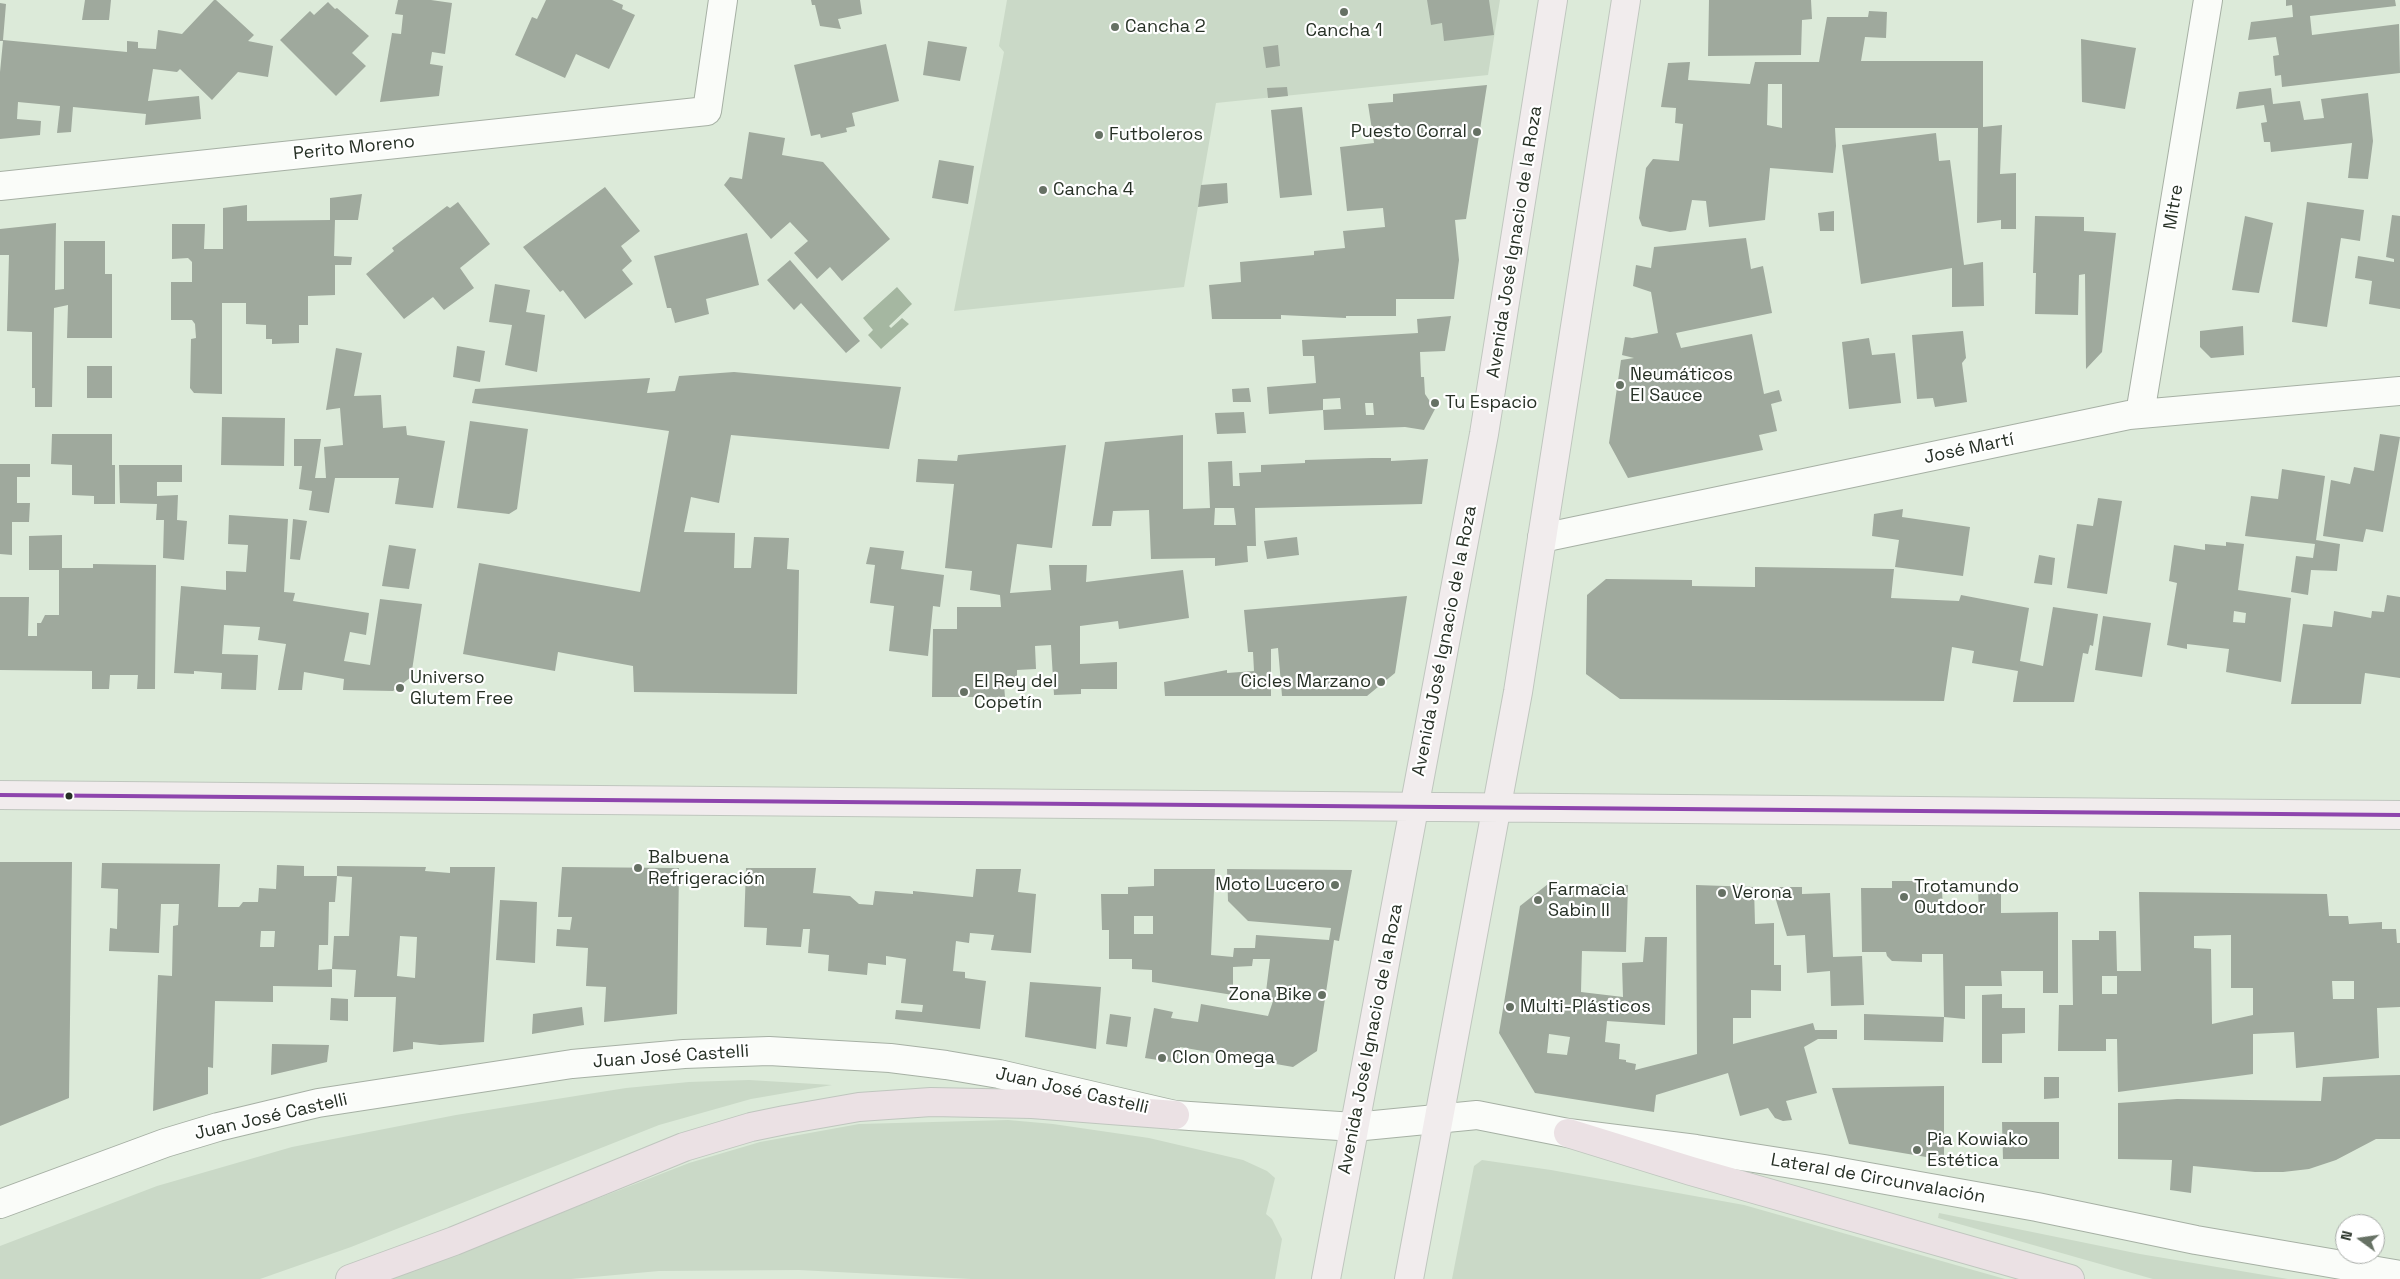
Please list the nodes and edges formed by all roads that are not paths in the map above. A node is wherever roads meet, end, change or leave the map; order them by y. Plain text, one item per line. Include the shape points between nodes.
1 (723, 0) edge
2 (1553, 0) edge
3 (1626, 0) edge
4 (2208, 0) edge
5 (0, 186) edge
6 (2400, 391) edge
7 (2140, 414) junction
8 (1542, 538) junction
9 (0, 795) edge
10 (1414, 806) junction
11 (1497, 807) junction
12 (2400, 815) edge
13 (1175, 1115) junction
14 (1439, 1119) junction
15 (1354, 1127) junction
16 (1568, 1132) junction
17 (0, 1204) edge
18 (2400, 1275) edge
19 (350, 1279) edge
20 (1326, 1279) edge
21 (1409, 1279) edge
22 (2070, 1279) edge

1 - 5 street, Perito Moreno via 707,110
2 - 10 main road, Avenida José Ignacio de la Roza via 1484,434
3 - 8 main road
4 - 7 street, Mitre
6 - 7 street, José Martí
7 - 8 street, José Martí
8 - 11 main road
9 - 10 main road
10 - 11 main road
10 - 15 main road, Avenida José Ignacio de la Roza
11 - 12 main road
11 - 14 main road
13 - 15 street, Juan José Castelli
13 - 17 street, Juan José Castelli via 1000,1074 890,1058 769,1051 646,1057 572,1064 375,1093 269,1114 165,1143
13 - 19 highway via 1032,1104 932,1102 859,1107 751,1127 684,1147 454,1241
14 - 15 street, Lateral de Circunvalación
14 - 16 street, Lateral de Circunvalación via 1477,1115
14 - 21 main road
15 - 20 main road, Avenida José Ignacio de la Roza
16 - 18 street, Lateral de Circunvalación via 1824,1169
16 - 22 highway via 1691,1171

